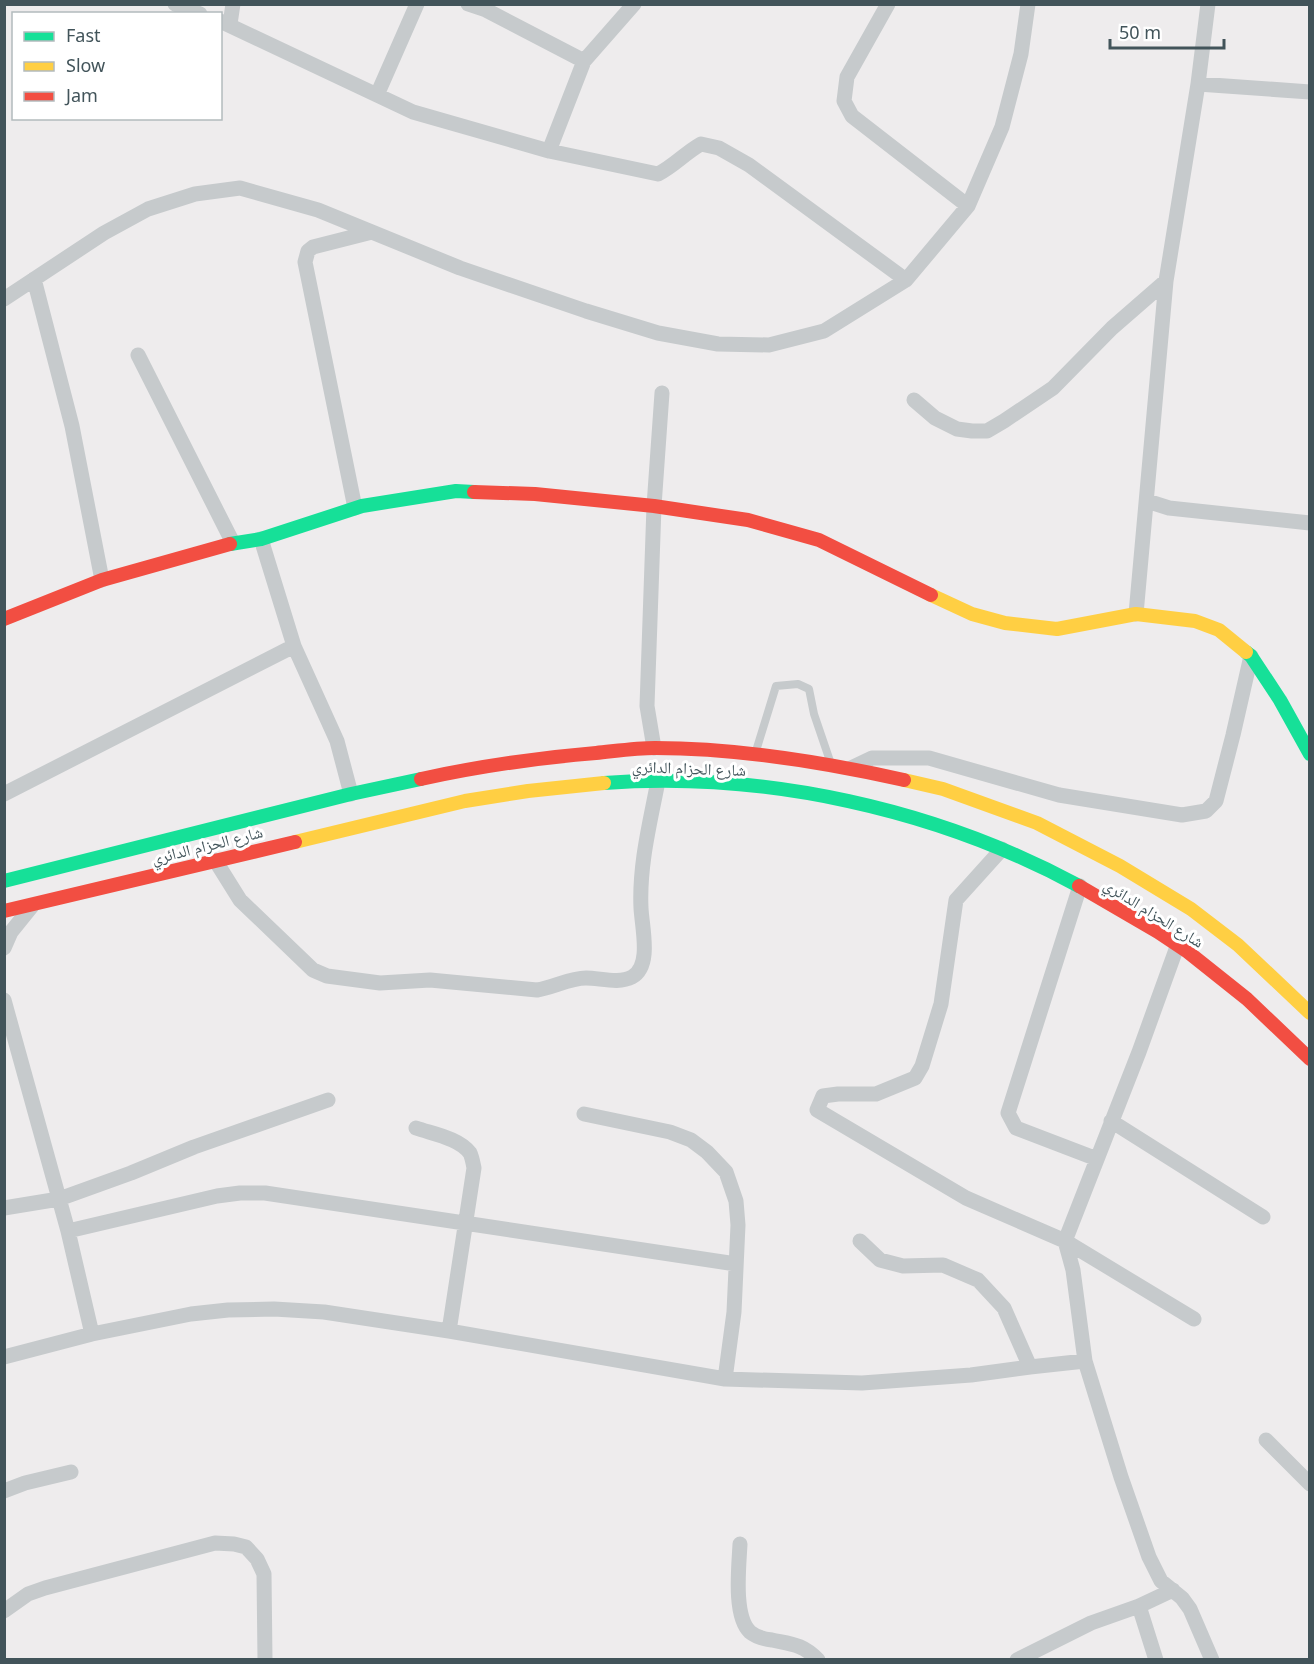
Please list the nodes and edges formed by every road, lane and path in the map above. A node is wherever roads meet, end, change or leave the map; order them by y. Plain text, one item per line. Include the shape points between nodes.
1 (175, 4) edge
2 (233, 4) edge
3 (417, 4) edge
4 (468, 4) edge
5 (634, 4) edge
6 (888, 4) edge
7 (1028, 4) edge
8 (1208, 4) edge
9 (195, 12) edge
10 (225, 22) edge
11 (584, 61) junction
12 (1198, 84) junction
13 (1310, 92) edge
14 (377, 95) junction
15 (549, 151) junction
16 (968, 206) junction
17 (372, 232) junction
18 (34, 279) junction
19 (906, 280) junction
20 (1166, 281) junction
21 (4, 298) edge
22 (138, 355) dead end
23 (662, 393) dead end
24 (914, 400) dead end
25 (1147, 501) junction
26 (654, 506) junction
27 (355, 508) junction
28 (1310, 523) edge
29 (261, 539) junction
30 (233, 543) junction
31 (102, 580) junction
32 (1136, 614) junction
33 (4, 619) edge
34 (294, 646) junction
35 (1251, 656) junction
36 (654, 748) junction
37 (756, 754) junction
38 (1310, 754) edge
39 (832, 765) junction
40 (851, 768) junction
41 (658, 781) junction
42 (4, 794) edge
43 (351, 794) junction
44 (1002, 849) junction
45 (215, 860) junction
46 (4, 881) edge
47 (1080, 886) junction
48 (34, 904) junction
49 (4, 911) edge
50 (1178, 944) junction
51 (4, 948) edge
52 (4, 1000) edge
53 (1310, 1013) edge
54 (1310, 1059) edge
55 (328, 1100) dead end
56 (584, 1114) dead end
57 (1111, 1121) junction
58 (416, 1128) dead end
59 (1097, 1159) junction
60 (59, 1199) junction
61 (4, 1208) edge
62 (1263, 1217) dead end
63 (465, 1222) junction
64 (68, 1231) junction
65 (860, 1241) dead end
66 (1065, 1241) junction
67 (736, 1264) junction
68 (1194, 1319) dead end
69 (449, 1331) junction
70 (92, 1334) junction
71 (4, 1357) edge
72 (1085, 1362) junction
73 (1030, 1367) junction
74 (725, 1379) junction
75 (1266, 1440) dead end
76 (71, 1472) dead end
77 (1310, 1484) edge
78 (4, 1491) edge
79 (740, 1544) dead end
80 (1173, 1590) junction
81 (1139, 1606) junction
82 (4, 1611) edge
83 (265, 1659) edge
84 (818, 1659) edge
85 (1017, 1659) edge
86 (1156, 1659) edge
87 (1212, 1659) edge

1 - 9 street
2 - 10 street
3 - 14 street
4 - 11 street
5 - 11 street
6 - 16 street via 847,77 844,101 852,116
7 - 16 street via 1021,54 1002,127
8 - 12 street
10 - 14 street
11 - 15 street
12 - 13 street
12 - 20 street
14 - 15 street via 413,112
15 - 19 street via 658,174 701,144 719,148 749,165
16 - 19 street
17 - 18 street via 318,210 240,188 195,194 148,209
17 - 19 street via 460,268 586,311 658,333 718,344 769,345 824,331
17 - 27 street via 313,247 305,262
18 - 21 street
18 - 31 street via 72,426
20 - 24 street via 1112,328 1053,388 987,431 957,429 935,418
20 - 25 street
22 - 30 street
23 - 26 street
25 - 28 street via 1169,508
25 - 32 street
26 - 27 main road via 536,494 456,491
26 - 32 main road via 748,520 819,540 907,585 972,614 1005,623 1057,629
26 - 36 street via 646,706
27 - 29 main road
29 - 30 main road
29 - 34 street
30 - 31 main road
31 - 33 main road
32 - 35 main road via 1195,621 1219,630
34 - 42 street
34 - 43 street via 337,741
35 - 38 main road
35 - 40 street via 1216,801 1206,811 1182,815 1059,795 929,758 872,758
36 - 37 main road, شارع الحزام الدائري
36 - 43 main road, شارع الحزام الدائري via 466,769
37 - 39 main road, شارع الحزام الدائري
37 - 39 lane via 776,686 798,684 809,689
39 - 40 main road, شارع الحزام الدائري
40 - 53 main road, شارع الحزام الدائري via 943,789 1037,823 1120,866 1191,909 1238,945
41 - 44 main road, شارع الحزام الدائري via 719,782 867,805
41 - 45 main road, شارع الحزام الدائري via 570,786 465,801
41 - 45 street via 641,871 645,956 641,969 631,978 584,978 537,990 327,976 313,970 240,900
43 - 46 main road, شارع الحزام الدائري
44 - 47 main road, شارع الحزام الدائري
44 - 66 street via 956,900 941,1004 915,1077 876,1094 823,1096 817,1110 966,1198
45 - 48 main road, شارع الحزام الدائري
47 - 50 main road, شارع الحزام الدائري
47 - 59 street via 1008,1113 1016,1128
48 - 49 main road, شارع الحزام الدائري
48 - 51 street via 11,932
50 - 54 main road, شارع الحزام الدائري via 1240,992
50 - 57 street
52 - 60 street
55 - 60 street
56 - 67 street via 670,1132 707,1152 726,1172 736,1201
57 - 59 street
57 - 62 street
58 - 63 street via 462,1145 471,1155 474,1168
59 - 66 street
60 - 61 street
60 - 64 street
63 - 64 street via 265,1192 216,1196
63 - 67 street
63 - 69 street
64 - 70 street
65 - 73 street via 880,1260 903,1266 943,1264 978,1280 1004,1308
66 - 68 street
66 - 72 street via 1073,1270
67 - 74 street
69 - 70 street via 324,1312 274,1309 191,1314
69 - 74 street
70 - 71 street
72 - 73 street
72 - 80 street via 1149,1557 1161,1581
73 - 74 street via 862,1383
75 - 77 street
76 - 78 street
79 - 84 street via 742,1622 758,1637 796,1644
80 - 81 street
80 - 87 street via 1190,1609
81 - 85 street via 1091,1623
81 - 86 street
82 - 83 street via 28,1594 45,1588 215,1543 234,1544 246,1547 264,1574

